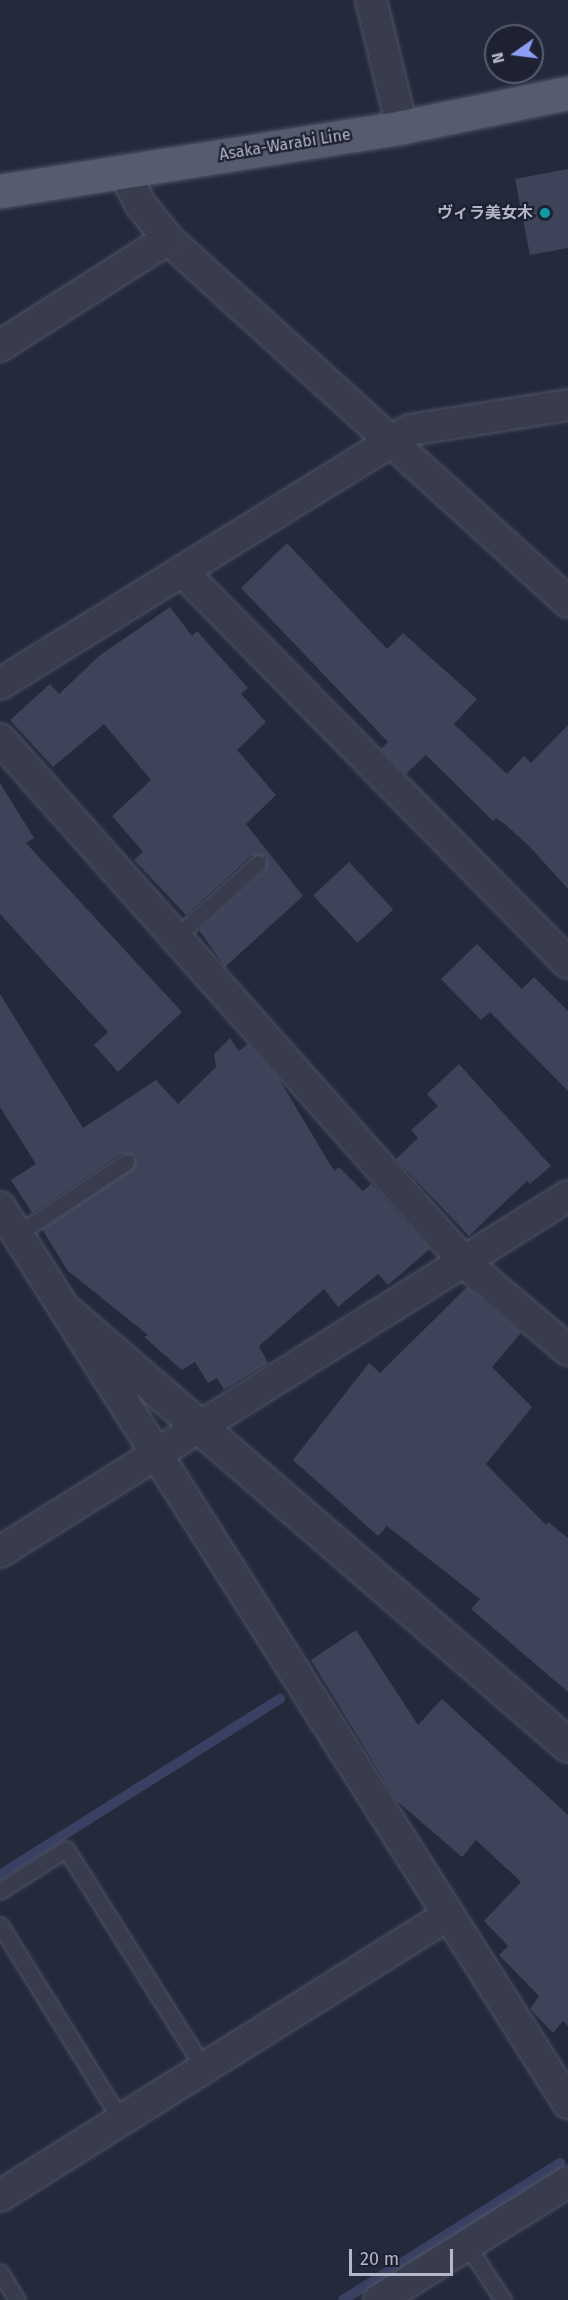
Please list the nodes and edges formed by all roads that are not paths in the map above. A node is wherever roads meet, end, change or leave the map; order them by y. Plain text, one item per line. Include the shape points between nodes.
1 (371, 0) edge
2 (568, 93) edge
3 (402, 127) junction
4 (123, 170) junction
5 (0, 191) edge
6 (168, 238) junction
7 (0, 346) edge
8 (568, 405) edge
9 (394, 440) junction
10 (182, 571) junction
11 (568, 602) edge
12 (0, 684) edge
13 (0, 739) edge
14 (258, 863) dead end
15 (176, 937) junction
16 (568, 963) edge
17 (126, 1162) dead end
18 (568, 1196) edge
19 (0, 1207) edge
20 (17, 1234) junction
21 (465, 1263) junction
22 (69, 1314) junction
23 (568, 1350) edge
24 (200, 1427) junction
25 (159, 1453) junction
26 (0, 1552) edge
27 (568, 1745) edge
28 (0, 1891) edge
29 (448, 1915) junction
30 (0, 1925) edge
31 (204, 2068) junction
32 (568, 2103) edge
33 (121, 2120) junction
34 (568, 2182) edge
35 (0, 2196) edge
36 (467, 2245) junction
37 (0, 2272) edge
38 (393, 2296) edge
39 (17, 2300) edge
40 (503, 2300) edge

1 - 3 street
2 - 3 main road, Asaka-Warabi Line
3 - 4 main road, Asaka-Warabi Line
4 - 5 main road, Asaka-Warabi Line
4 - 6 street via 141,205
6 - 7 street
6 - 9 street
8 - 9 street via 410,430
9 - 10 street
9 - 11 street
10 - 12 street
10 - 16 street
13 - 15 street
14 - 15 lane
15 - 21 street
17 - 20 lane
18 - 21 street
19 - 20 street
20 - 22 street
21 - 23 street
21 - 24 street
22 - 24 street
22 - 25 street
24 - 25 street
24 - 27 street
25 - 26 street
25 - 29 street
28 - 31 lane via 66,1849
29 - 31 street
29 - 32 street
30 - 33 lane
31 - 33 street
33 - 35 street
34 - 36 street
36 - 38 street
36 - 40 lane
37 - 39 lane

